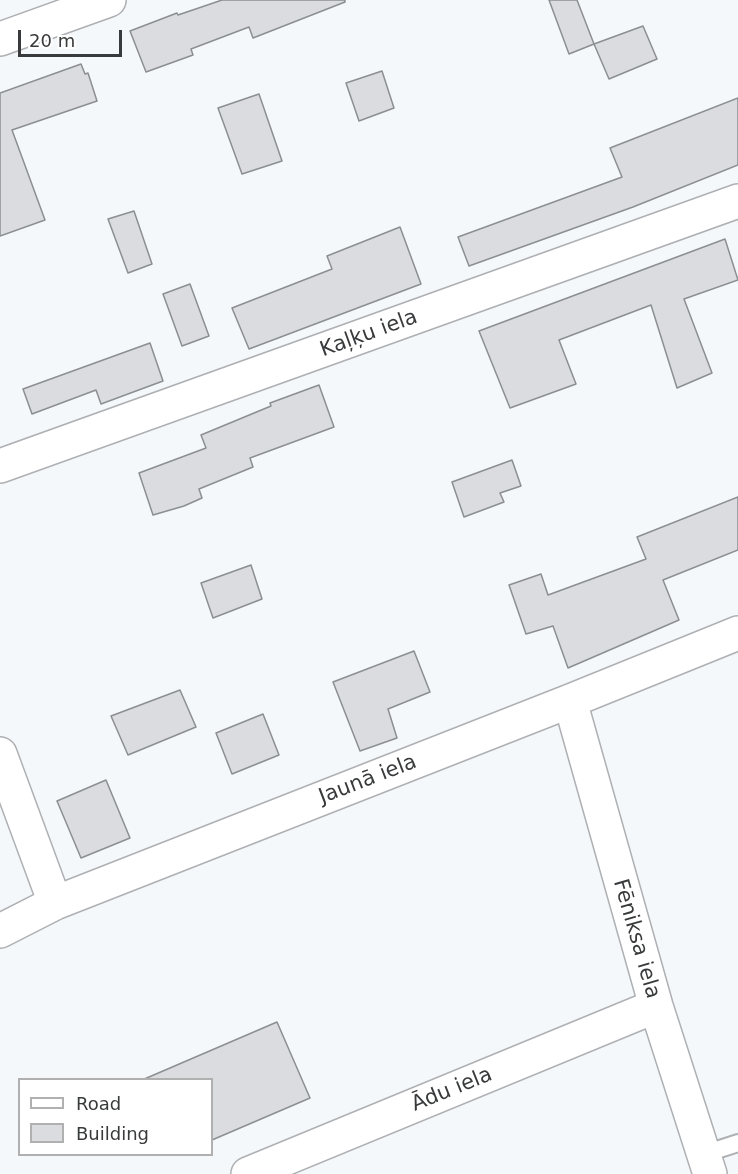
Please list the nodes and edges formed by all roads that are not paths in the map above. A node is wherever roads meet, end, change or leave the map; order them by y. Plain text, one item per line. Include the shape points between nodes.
1 (109, 0) edge
2 (0, 39) edge
3 (738, 201) edge
4 (0, 466) edge
5 (738, 633) edge
6 (570, 701) junction
7 (0, 754) edge
8 (56, 903) junction
9 (0, 931) edge
10 (656, 1006) junction
11 (738, 1143) edge
12 (707, 1164) edge
13 (248, 1174) edge

1 - 2 street
3 - 4 street, Kaļķu iela
5 - 6 street, Jaunā iela
6 - 8 street, Jaunā iela
6 - 10 street, Fēniksa iela
7 - 8 street
8 - 9 street, Jaunā iela
10 - 12 street, Fēniksa iela
10 - 13 street, Ādu iela
11 - 12 lane

